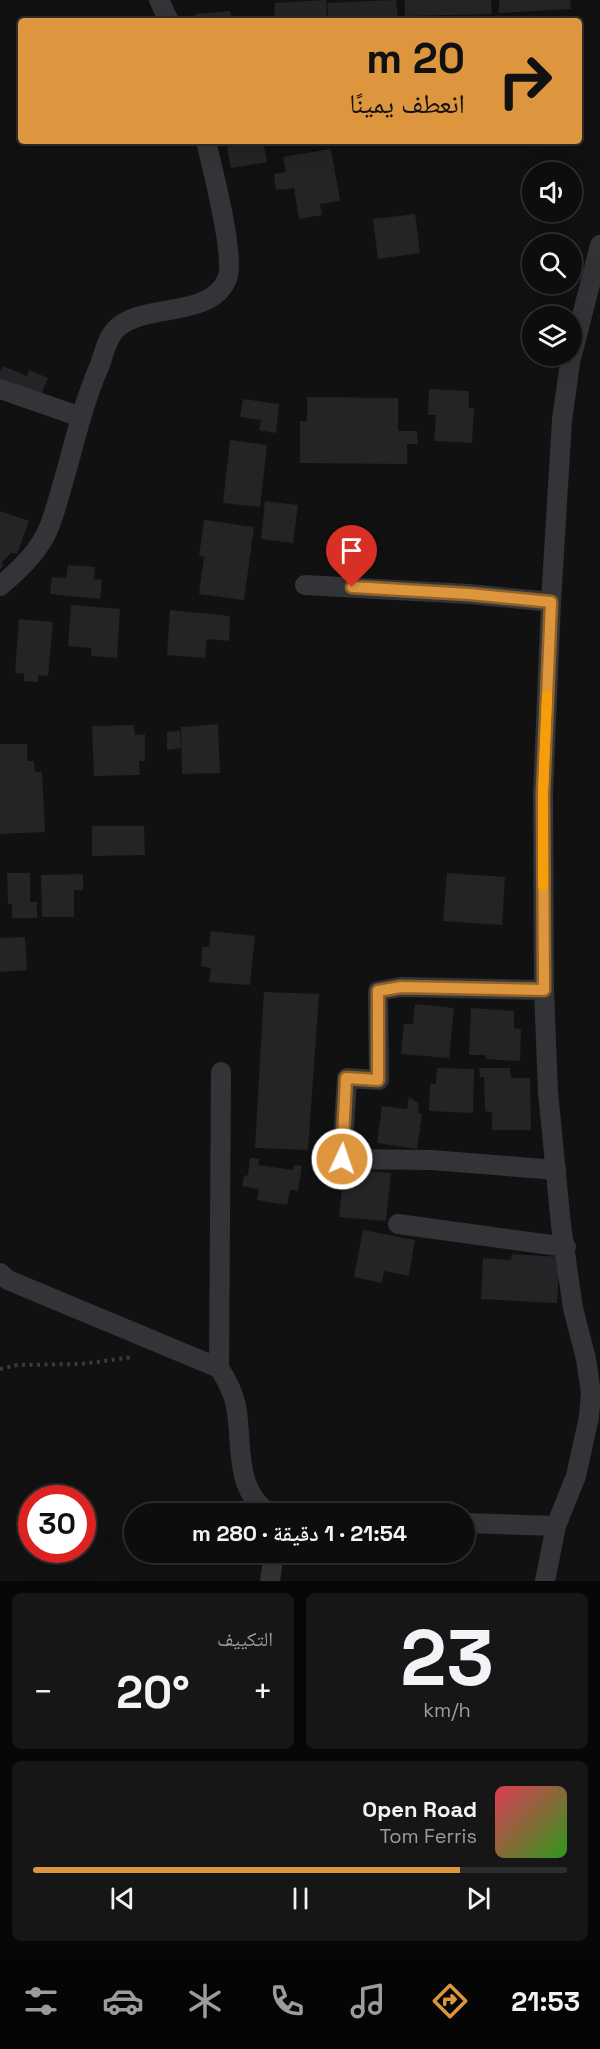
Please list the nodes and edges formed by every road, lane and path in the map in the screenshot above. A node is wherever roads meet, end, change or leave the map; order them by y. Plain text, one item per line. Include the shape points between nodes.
1 (159, 0) edge
2 (168, 18) edge
3 (207, 144) edge
4 (600, 245) edge
5 (582, 313) edge
6 (569, 366) edge
7 (0, 389) edge
8 (81, 417) junction
9 (305, 585) dead end
10 (0, 586) edge
11 (551, 602) junction
12 (544, 990) junction
13 (221, 1072) dead end
14 (556, 1170) junction
15 (398, 1224) dead end
16 (566, 1247) junction
17 (0, 1273) edge
18 (146, 1356) dead end
19 (219, 1368) junction
20 (0, 1369) edge
21 (259, 1503) edge
22 (475, 1523) edge
23 (555, 1526) junction
24 (272, 1563) edge
25 (270, 1581) edge
26 (545, 1581) edge

1 - 2 street
3 - 8 street via 227,243 227,280 202,303 134,319 116,330 107,344
4 - 5 street
6 - 11 street via 562,420
7 - 8 street
8 - 10 street via 46,534 24,565
9 - 11 street
11 - 12 street via 543,793
12 - 14 street
12 - 14 street via 401,987 378,991 378,1080 346,1078 342,1159 432,1160
13 - 19 street
14 - 16 street
15 - 16 street
16 - 23 street via 573,1308 591,1393 576,1476
17 - 19 street via 8,1280
18 - 20 path
19 - 21 street via 229,1383 236,1407 239,1450 247,1485
22 - 23 street
23 - 26 street
24 - 25 street

